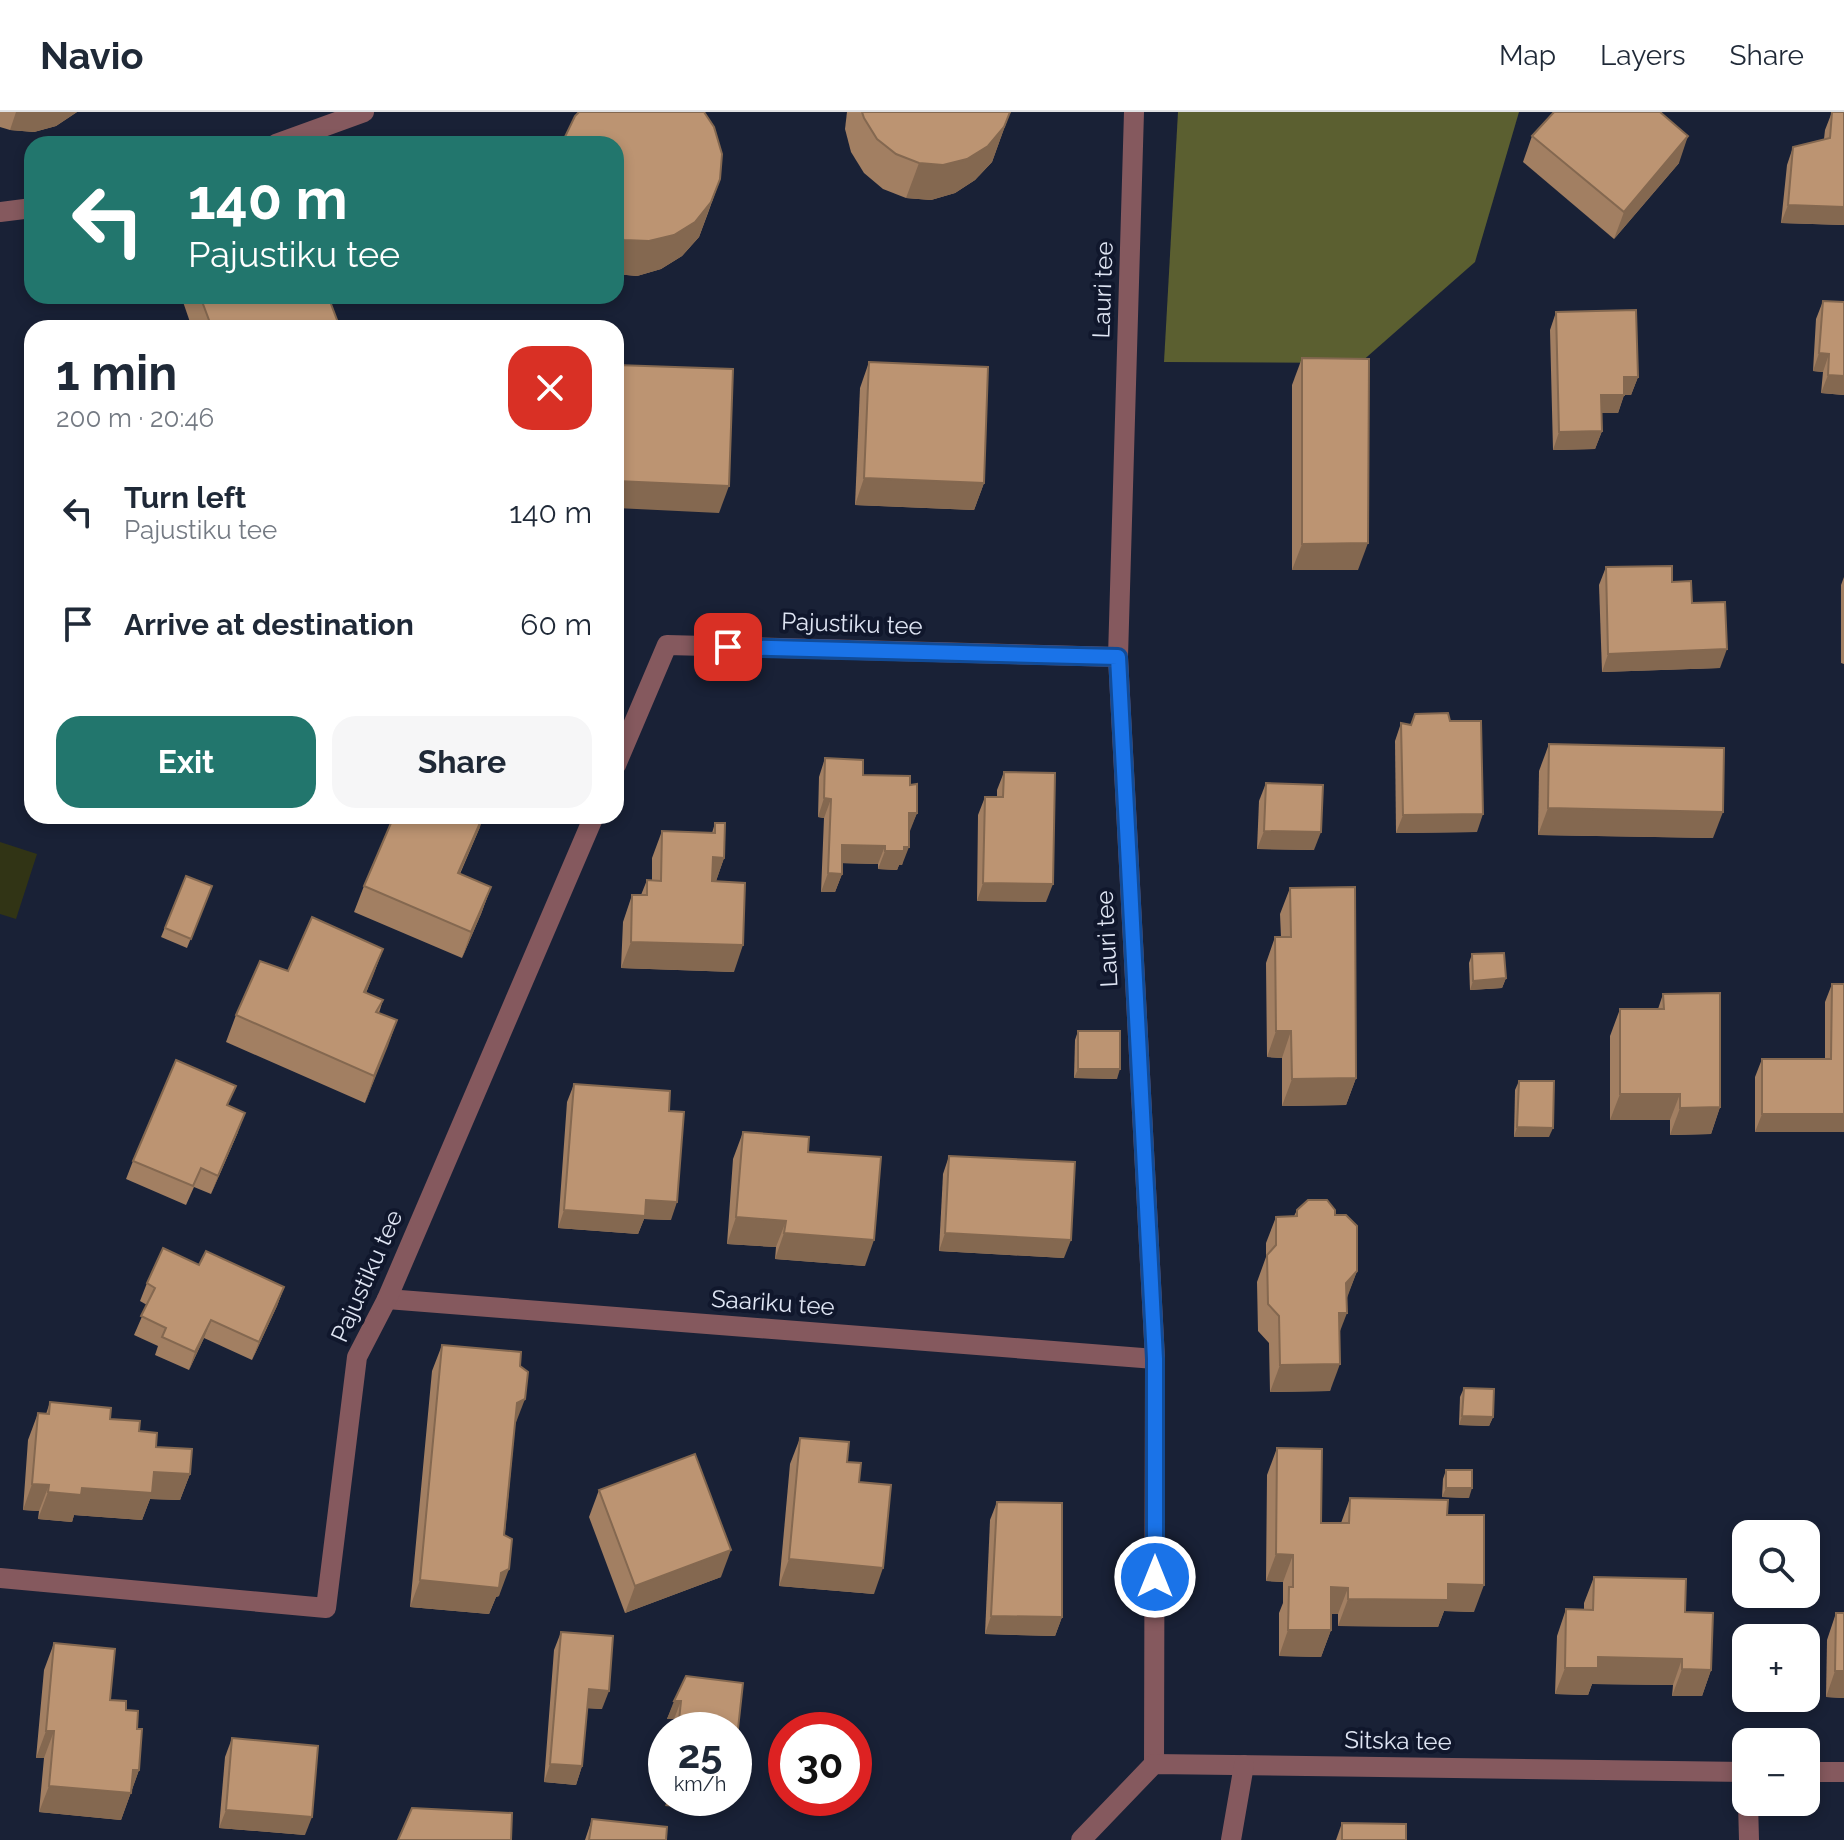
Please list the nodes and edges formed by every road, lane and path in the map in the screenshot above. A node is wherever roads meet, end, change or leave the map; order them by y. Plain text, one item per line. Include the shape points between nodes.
1 (364, 112) edge
2 (1134, 112) edge
3 (298, 136) edge
4 (24, 209) edge
5 (0, 212) edge
6 (1118, 657) junction
7 (624, 746) edge
8 (591, 824) edge
9 (387, 1299) junction
10 (1155, 1359) junction
11 (0, 1578) edge
12 (1154, 1764) junction
13 (1244, 1765) junction
14 (1732, 1772) edge
15 (1820, 1772) edge
16 (1844, 1772) edge
17 (1748, 1816) edge
18 (1081, 1840) edge
19 (1231, 1840) edge
20 (1749, 1840) edge

1 - 3 street
2 - 6 street, Lauri tee
4 - 5 street
6 - 7 street, Pajustiku tee via 667,645
6 - 10 street, Lauri tee
8 - 9 street, Pajustiku tee
9 - 10 street, Saariku tee
9 - 11 street, Pajustiku tee via 357,1357 326,1608
10 - 12 street, Lauri tee
12 - 13 street, Sitska tee
12 - 18 street
13 - 14 street, Sitska tee
13 - 19 street
15 - 16 street
17 - 20 street

